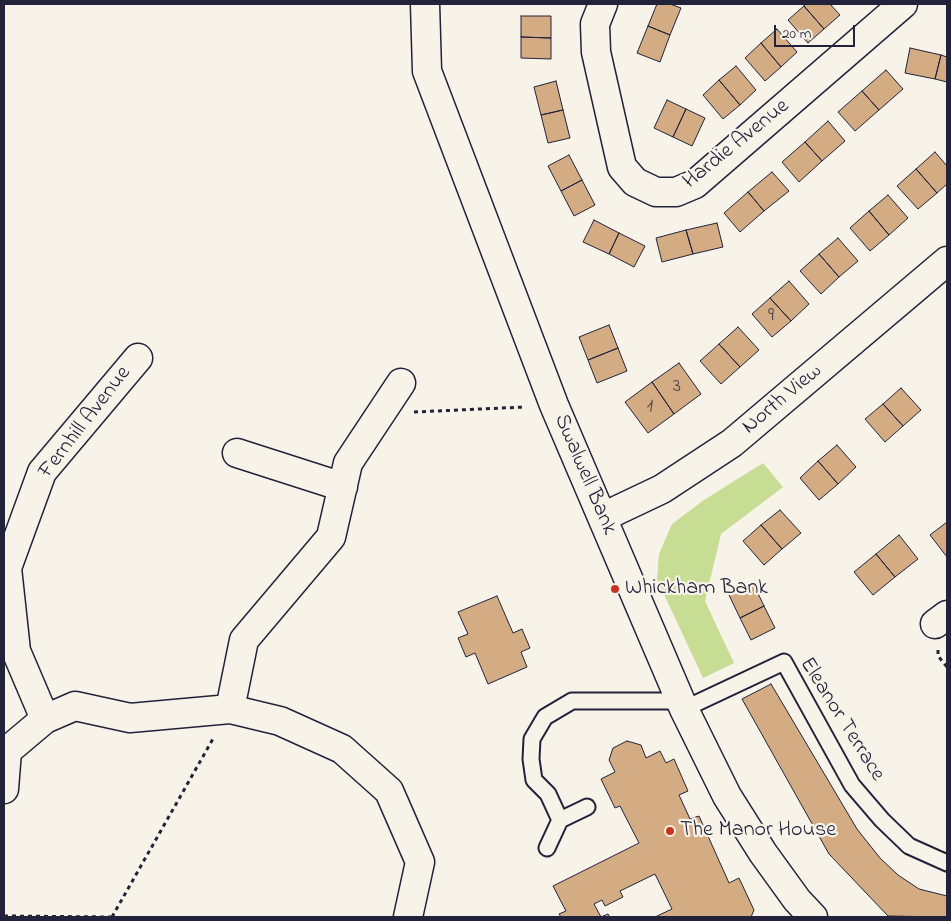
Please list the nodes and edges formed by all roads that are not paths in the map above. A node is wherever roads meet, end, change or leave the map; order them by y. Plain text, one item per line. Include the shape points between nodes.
1 (425, 4) edge
2 (603, 4) edge
3 (903, 4) edge
4 (947, 261) edge
5 (138, 358) dead end
6 (401, 383) dead end
7 (238, 453) dead end
8 (342, 487) junction
9 (602, 517) junction
10 (683, 705) junction
11 (230, 709) junction
12 (45, 719) junction
13 (4, 789) edge
14 (587, 807) dead end
15 (560, 820) junction
16 (547, 848) dead end
17 (947, 863) edge
18 (408, 917) edge
19 (813, 917) edge

1 - 9 street, Swalwell Bank via 427,71 554,405
2 - 3 street, Hardie Avenue via 595,24 596,52 622,167 635,182 656,192 676,192 695,184
4 - 9 street, North View via 732,443 662,489
5 - 12 street, Fernhill Avenue via 42,472 7,568 16,651
6 - 8 street via 348,463
7 - 8 street
8 - 11 street via 331,537 244,640
9 - 10 street, Swalwell Bank
10 - 15 lane via 572,701 545,717 532,739 534,780 548,794
10 - 17 lane, Eleanor Terrace via 784,662 852,785 909,846
10 - 19 street, Swalwell Bank via 732,804 762,853
11 - 12 street via 130,718 75,706
11 - 18 street via 280,721 342,748 389,791 420,862
12 - 13 street via 7,751
14 - 15 lane
15 - 16 lane

